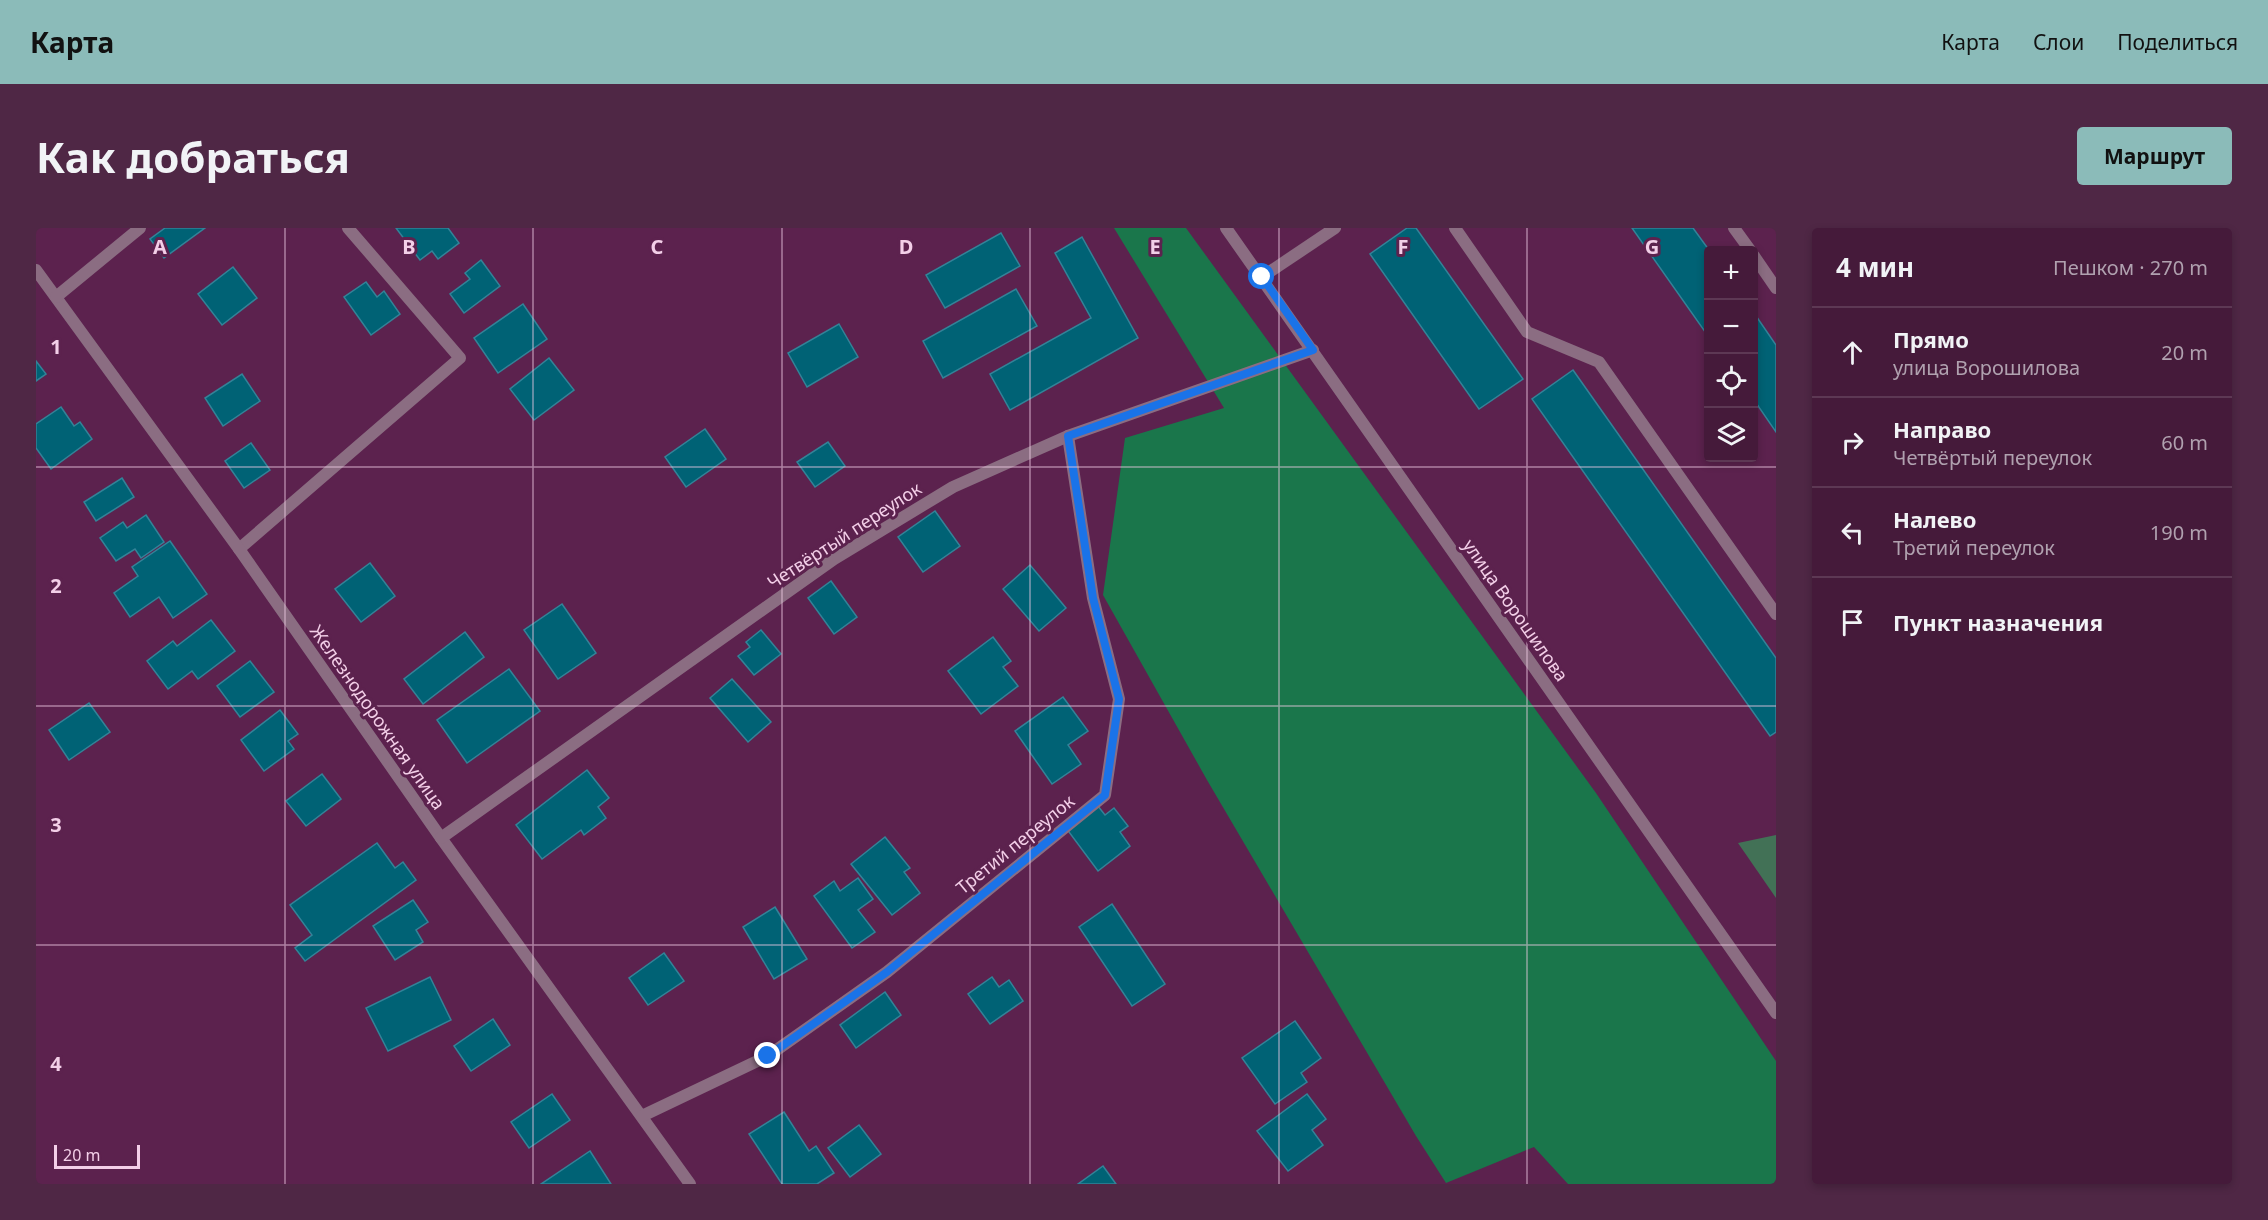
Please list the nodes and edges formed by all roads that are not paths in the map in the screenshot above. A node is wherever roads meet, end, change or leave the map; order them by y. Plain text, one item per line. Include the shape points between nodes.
1 (140, 228) edge
2 (348, 228) edge
3 (1226, 228) edge
4 (1335, 228) edge
5 (1455, 228) edge
6 (1734, 228) edge
7 (1747, 246) edge
8 (1758, 262) edge
9 (36, 270) edge
10 (1262, 277) junction
11 (1776, 288) edge
12 (56, 297) junction
13 (1313, 350) junction
14 (1068, 436) junction
15 (239, 549) junction
16 (1776, 614) edge
17 (441, 838) junction
18 (1776, 1013) edge
19 (642, 1116) junction
20 (690, 1184) edge

1 - 12 street
2 - 15 street via 460,358
3 - 10 street, улица Ворошилова
4 - 10 street
5 - 16 street via 1527,332 1599,362
6 - 7 street
8 - 11 street
9 - 12 street, Железнодорожная улица
10 - 13 street, улица Ворошилова
12 - 15 street, Железнодорожная улица
13 - 14 street, Четвёртый переулок
13 - 18 street, улица Ворошилова
14 - 17 street, Четвёртый переулок via 953,487 834,559
14 - 19 street, Третий переулок via 1093,598 1119,699 1105,795 887,972 768,1056
15 - 17 street, Железнодорожная улица
17 - 19 street, Железнодорожная улица
19 - 20 street, Железнодорожная улица

